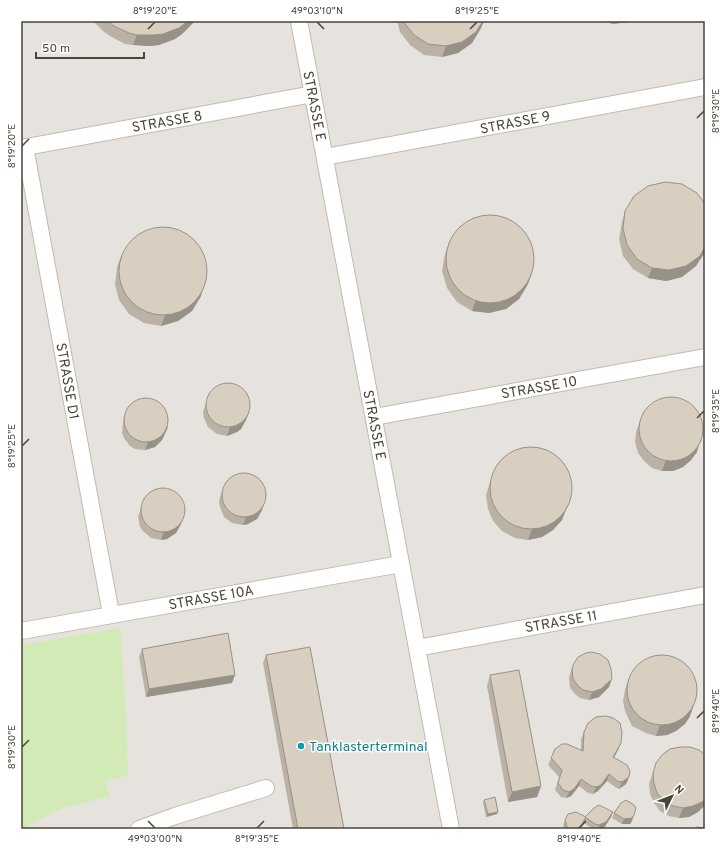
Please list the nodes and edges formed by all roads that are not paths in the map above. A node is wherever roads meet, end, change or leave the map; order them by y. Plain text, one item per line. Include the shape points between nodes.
1 (299, 21) edge
2 (705, 87) edge
3 (313, 94) junction
4 (23, 147) edge
5 (325, 157) junction
6 (705, 357) edge
7 (374, 417) junction
8 (401, 564) junction
9 (705, 595) edge
10 (111, 614) junction
11 (21, 631) edge
12 (417, 648) junction
13 (266, 788) dead end
14 (139, 829) edge
15 (451, 829) edge

1 - 3 lane, STRASSE E
2 - 5 lane, STRASSE 9
3 - 4 lane, STRASSE 8
3 - 5 lane, STRASSE E
4 - 10 lane, STRASSE D1
5 - 7 lane, STRASSE E
6 - 7 lane, STRASSE 10
7 - 8 lane, STRASSE E
8 - 10 lane, STRASSE 10A
8 - 12 lane, STRASSE E
9 - 12 lane, STRASSE 11
10 - 11 lane, STRASSE 10A
12 - 15 lane, STRASSE E
13 - 14 lane

